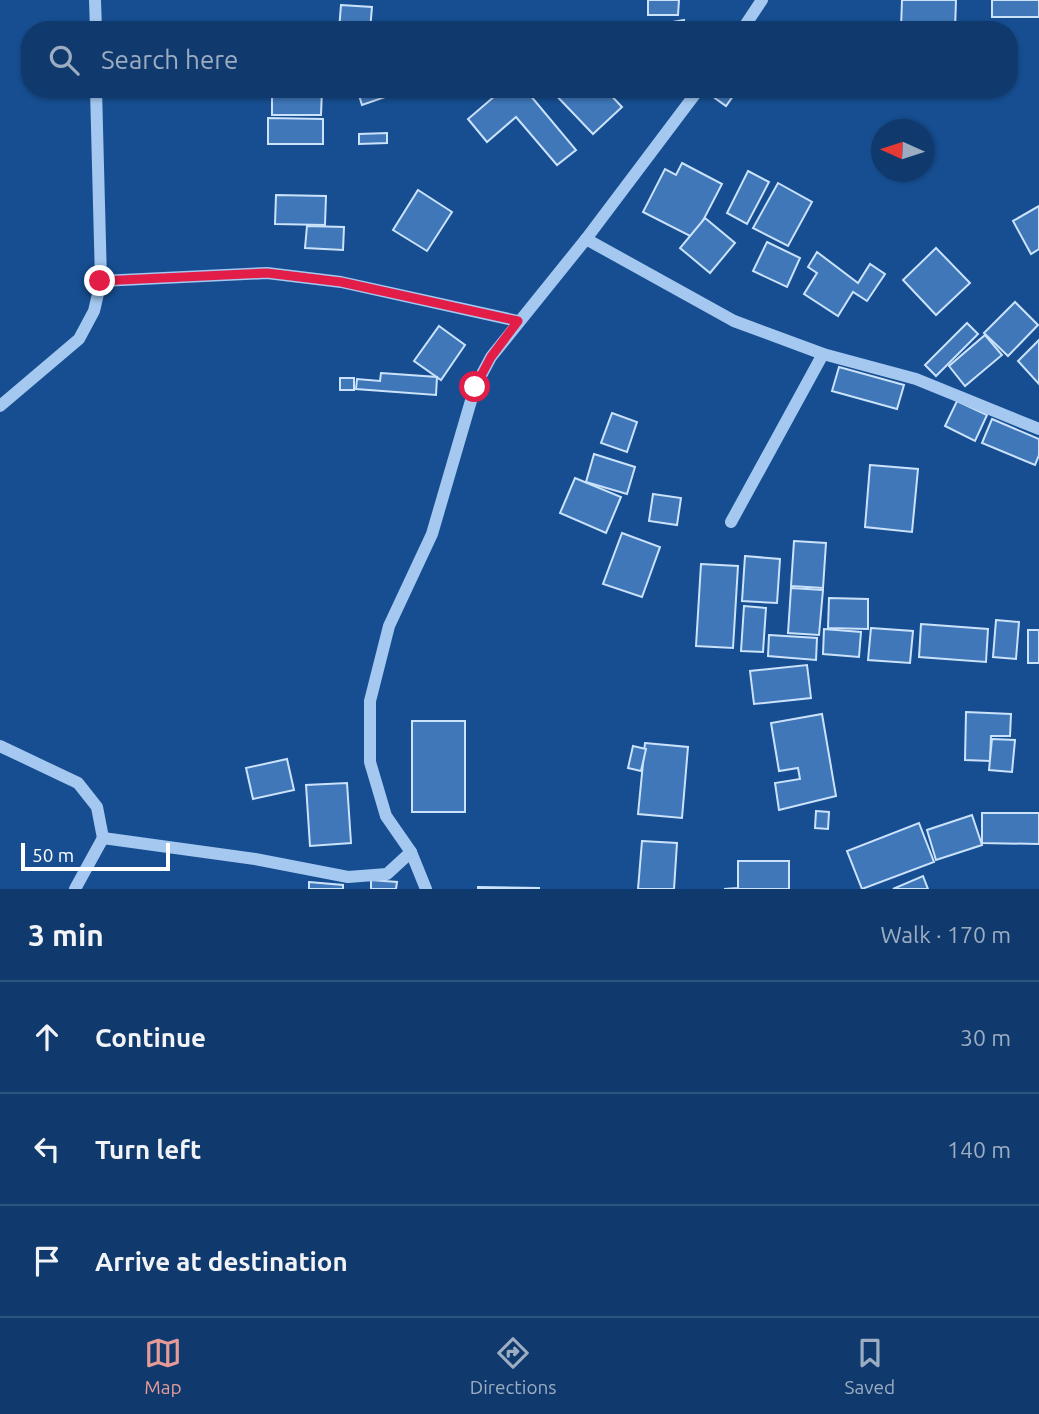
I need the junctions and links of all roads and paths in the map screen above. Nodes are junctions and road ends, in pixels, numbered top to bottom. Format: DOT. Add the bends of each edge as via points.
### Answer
graph roads {
  1 [pos="96,0"];
  2 [pos="762,0"];
  3 [pos="96,21"];
  4 [pos="747,21"];
  5 [pos="96,98"];
  6 [pos="692,98"];
  7 [pos="586,239"];
  8 [pos="100,281"];
  9 [pos="518,321"];
  10 [pos="823,354"];
  11 [pos="0,406"];
  12 [pos="1039,429"];
  13 [pos="731,523"];
  14 [pos="0,746"];
  15 [pos="103,838"];
  16 [pos="411,852"];
  17 [pos="75,889"];
  18 [pos="426,889"];
  1 -- 3 [label="street"];
  2 -- 4 [label="street"];
  5 -- 8 [label="street"];
  6 -- 7 [label="street"];
  7 -- 9 [label="street"];
  7 -- 10 [label="street" via="734,321"];
  8 -- 9 [label="street" via="267,273 341,282"];
  8 -- 11 [label="street" via="94,312 79,339"];
  9 -- 16 [label="street" via="475,387 432,534 389,626 370,701 370,762 386,817"];
  10 -- 12 [label="street" via="916,379"];
  10 -- 13 [label="street"];
  14 -- 15 [label="street" via="78,783 97,807"];
  15 -- 16 [label="street" via="348,877 387,874"];
  15 -- 17 [label="street"];
  16 -- 18 [label="street"];
}
